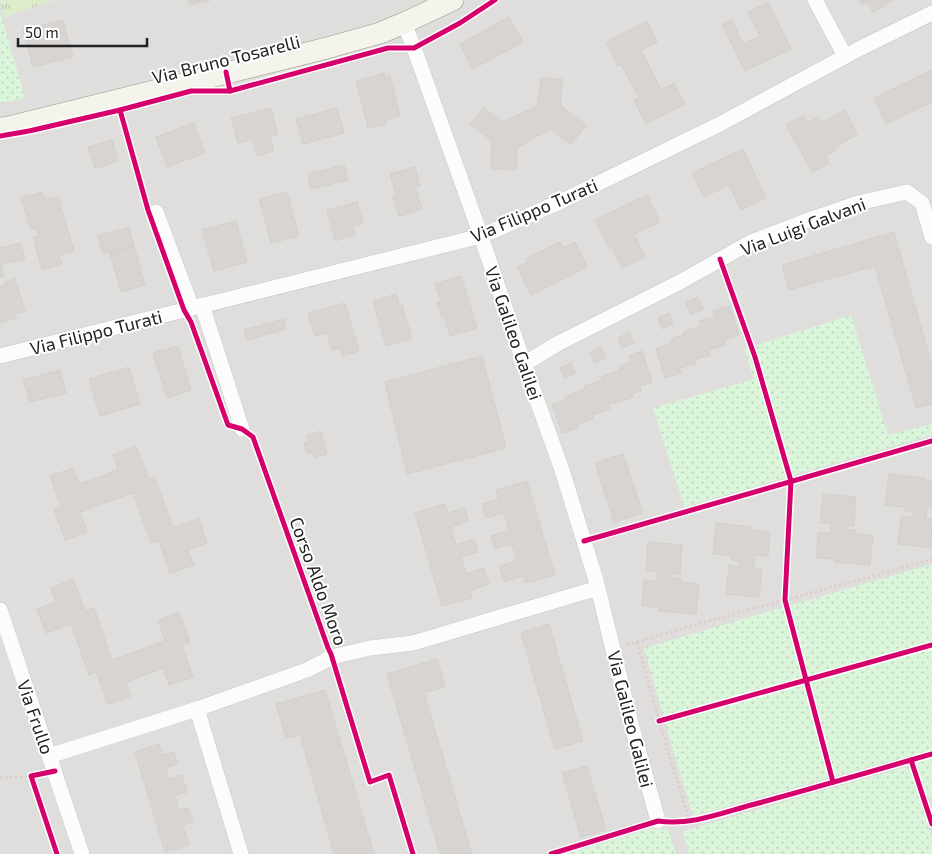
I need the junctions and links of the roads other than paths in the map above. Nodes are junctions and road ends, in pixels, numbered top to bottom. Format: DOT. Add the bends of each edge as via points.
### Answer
graph roads {
  1 [pos="453,0"];
  2 [pos="815,0"];
  3 [pos="932,13"];
  4 [pos="404,24"];
  5 [pos="844,56"];
  6 [pos="0,128"];
  7 [pos="156,212"];
  8 [pos="481,236"];
  9 [pos="932,237"];
  10 [pos="197,307"];
  11 [pos="0,356"];
  12 [pos="524,364"];
  13 [pos="242,429"];
  14 [pos="598,588"];
  15 [pos="0,610"];
  16 [pos="197,708"];
  17 [pos="49,756"];
  18 [pos="658,821"];
  19 [pos="82,854"];
  20 [pos="241,854"];
  1 -- 4 [label="street, Via Bruno Tosarelli"];
  2 -- 5 [label="street"];
  3 -- 5 [label="street, Via Filippo Turati"];
  4 -- 6 [label="street, Via Bruno Tosarelli" via="327,48"];
  4 -- 8 [label="street, Via Galileo Galilei"];
  5 -- 8 [label="street, Via Filippo Turati" via="720,124"];
  7 -- 10 [label="street"];
  8 -- 10 [label="street, Via Filippo Turati"];
  8 -- 12 [label="street, Via Galileo Galilei"];
  9 -- 12 [label="street, Via Luigi Galvani" via="922,203 907,192 858,203 751,242"];
  10 -- 11 [label="street, Via Filippo Turati"];
  10 -- 13 [label="street"];
  12 -- 14 [label="street, Via Galileo Galilei" via="562,470"];
  14 -- 16 [label="street" via="413,643 332,657 307,670"];
  14 -- 18 [label="street, Via Galileo Galilei"];
  15 -- 17 [label="street, Via Frullo"];
  16 -- 17 [label="street"];
  16 -- 20 [label="street"];
  17 -- 19 [label="street, Via Frullo"];
}
